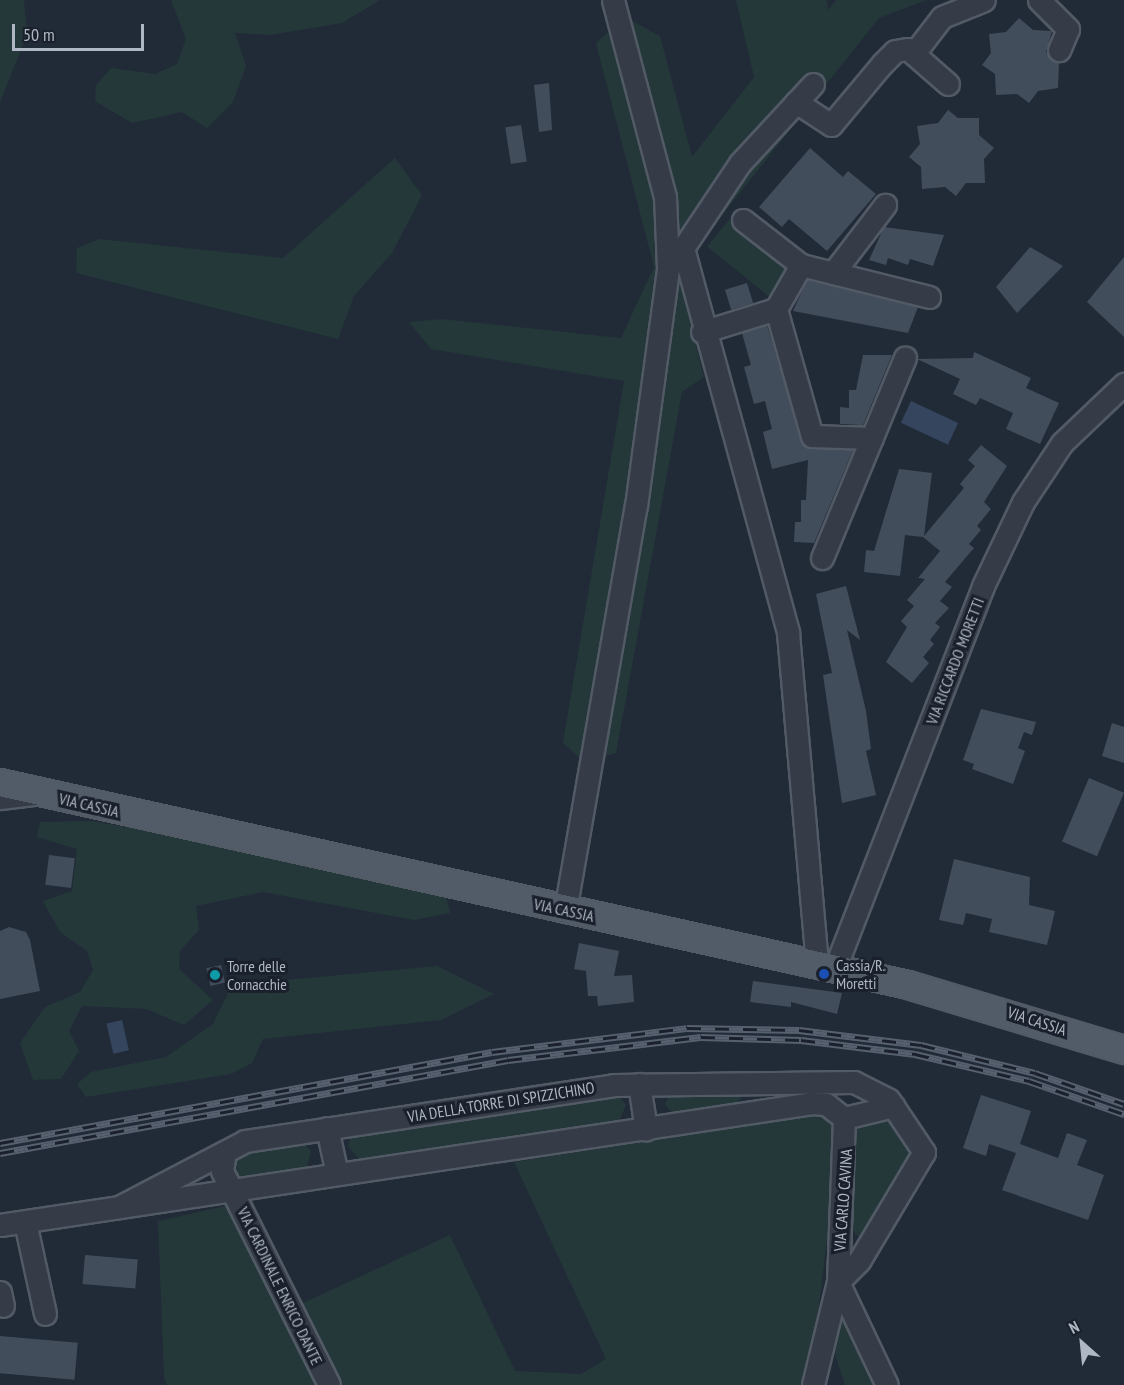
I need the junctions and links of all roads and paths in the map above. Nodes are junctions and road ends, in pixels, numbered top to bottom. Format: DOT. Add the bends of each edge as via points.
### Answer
graph roads {
  1 [pos="613,0"];
  2 [pos="984,0"];
  3 [pos="1039,0"];
  4 [pos="1059,50"];
  5 [pos="915,52"];
  6 [pos="813,84"];
  7 [pos="948,84"];
  8 [pos="796,102"];
  9 [pos="885,205"];
  10 [pos="743,220"];
  11 [pos="801,265"];
  12 [pos="833,273"];
  13 [pos="929,297"];
  14 [pos="776,309"];
  15 [pos="702,332"];
  16 [pos="905,358"];
  17 [pos="1124,384"];
  18 [pos="872,438"];
  19 [pos="822,558"];
  20 [pos="0,783"];
  21 [pos="38,793"];
  22 [pos="0,798"];
  23 [pos="565,911"];
  24 [pos="826,966"];
  25 [pos="1124,1050"];
  26 [pos="752,1081"];
  27 [pos="639,1084"];
  28 [pos="894,1106"];
  29 [pos="750,1112"];
  30 [pos="844,1118"];
  31 [pos="327,1128"];
  32 [pos="646,1129"];
  33 [pos="225,1152"];
  34 [pos="337,1174"];
  35 [pos="232,1188"];
  36 [pos="119,1207"];
  37 [pos="25,1222"];
  38 [pos="0,1225"];
  39 [pos="838,1282"];
  40 [pos="45,1314"];
  41 [pos="329,1385"];
  42 [pos="813,1385"];
  43 [pos="887,1385"];
  1 -- 23 [label="street" via="665,197 668,268 636,506"];
  2 -- 5 [label="street" via="942,17"];
  3 -- 4 [label="street" via="1068,29"];
  5 -- 7 [label="street"];
  5 -- 8 [label="street" via="896,51 831,125"];
  6 -- 8 [label="street"];
  8 -- 15 [label="street" via="740,163 683,248"];
  9 -- 12 [label="street"];
  10 -- 11 [label="street"];
  11 -- 12 [label="street"];
  11 -- 14 [label="street"];
  12 -- 13 [label="street"];
  14 -- 15 [label="street"];
  14 -- 18 [label="street" via="812,436"];
  15 -- 24 [label="street" via="788,633"];
  16 -- 18 [label="street"];
  17 -- 24 [label="street, VIA RICCARDO MORETTI" via="1062,443 1023,502 983,586"];
  18 -- 19 [label="street"];
  20 -- 21 [label="main road, VIA CASSIA"];
  21 -- 22 [label="street"];
  21 -- 23 [label="main road, VIA CASSIA"];
  23 -- 24 [label="main road, VIA CASSIA"];
  24 -- 25 [label="main road, VIA CASSIA" via="979,1002"];
  26 -- 27 [label="street, VIA DELLA TORRE DI SPIZZICHINO"];
  26 -- 28 [label="street, VIA DELLA TORRE DI SPIZZICHINO" via="854,1082 880,1092"];
  26 -- 29 [label="street"];
  27 -- 31 [label="street, VIA DELLA TORRE DI SPIZZICHINO"];
  27 -- 32 [label="street"];
  28 -- 30 [label="street"];
  28 -- 39 [label="street, VIA DELLA TORRE DI SPIZZICHINO" via="920,1143 922,1162 859,1261"];
  29 -- 30 [label="street, VIA DELLA TORRE DI SPIZZICHINO" via="826,1104"];
  29 -- 32 [label="street, VIA DELLA TORRE DI SPIZZICHINO"];
  30 -- 39 [label="street, VIA CARLO CAVINA"];
  31 -- 33 [label="street, VIA DELLA TORRE DI SPIZZICHINO" via="245,1141"];
  31 -- 34 [label="street"];
  32 -- 34 [label="street, VIA DELLA TORRE DI SPIZZICHINO"];
  33 -- 35 [label="street, VIA CARDINALE ENRICO DANTE" via="222,1171"];
  33 -- 36 [label="street, VIA DELLA TORRE DI SPIZZICHINO"];
  34 -- 35 [label="street, VIA DELLA TORRE DI SPIZZICHINO"];
  35 -- 36 [label="street, VIA DELLA TORRE DI SPIZZICHINO"];
  35 -- 41 [label="street, VIA CARDINALE ENRICO DANTE"];
  36 -- 37 [label="street, VIA DELLA TORRE DI SPIZZICHINO"];
  37 -- 38 [label="street, VIA DELLA TORRE DI SPIZZICHINO"];
  37 -- 40 [label="street"];
  39 -- 42 [label="street, VIA CARLO CAVINA"];
  39 -- 43 [label="street"];
}
